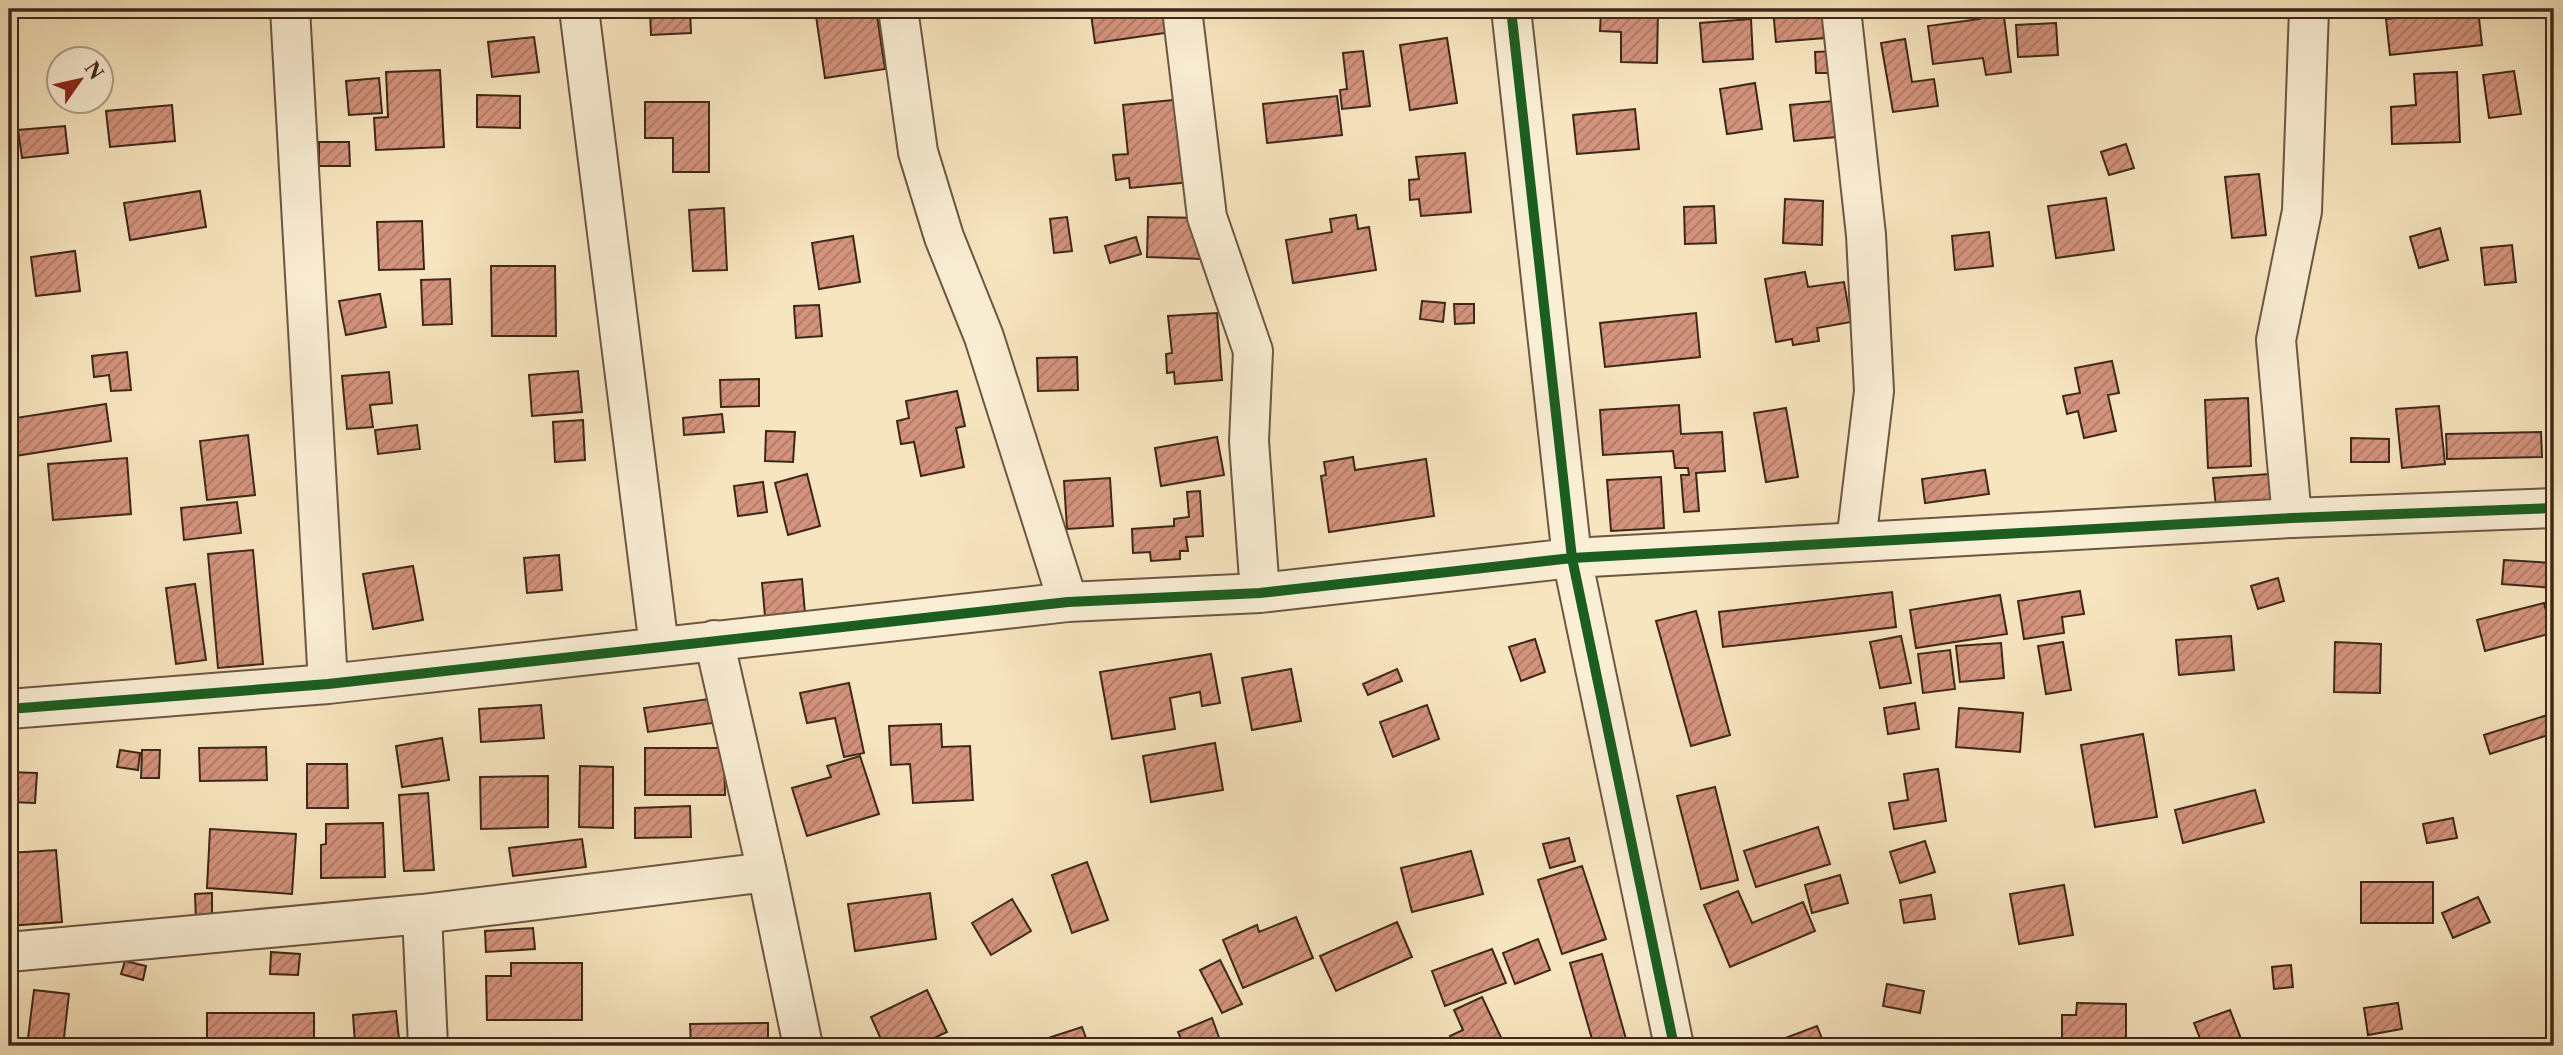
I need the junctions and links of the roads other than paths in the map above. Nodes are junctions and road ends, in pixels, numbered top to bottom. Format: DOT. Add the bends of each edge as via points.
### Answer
graph roads {
  1 [pos="290,9"];
  2 [pos="579,9"];
  3 [pos="898,9"];
  4 [pos="1182,9"];
  5 [pos="1511,9"];
  6 [pos="1841,9"];
  7 [pos="2309,9"];
  8 [pos="2554,508"];
  9 [pos="2292,518"];
  10 [pos="1856,542"];
  11 [pos="1572,558"];
  12 [pos="1260,593"];
  13 [pos="1068,602"];
  14 [pos="713,640"];
  15 [pos="659,647"];
  16 [pos="328,684"];
  17 [pos="9,709"];
  18 [pos="767,872"];
  19 [pos="422,914"];
  20 [pos="9,952"];
  21 [pos="428,1046"];
  22 [pos="803,1046"];
  23 [pos="1674,1046"];
  1 -- 16 [label="street"];
  2 -- 15 [label="street"];
  3 -- 13 [label="street" via="918,152 944,237 985,337"];
  4 -- 12 [label="street" via="1207,217 1253,351 1249,441"];
  5 -- 11 [label="street"];
  6 -- 10 [label="street" via="1866,236 1874,391"];
  7 -- 9 [label="street" via="2302,211 2276,340"];
  8 -- 9 [label="street"];
  9 -- 10 [label="street"];
  10 -- 11 [label="street"];
  11 -- 12 [label="street"];
  11 -- 23 [label="street"];
  12 -- 13 [label="street"];
  13 -- 14 [label="street"];
  14 -- 15 [label="street"];
  14 -- 18 [label="street"];
  15 -- 16 [label="street"];
  16 -- 17 [label="street"];
  18 -- 19 [label="street"];
  18 -- 22 [label="street"];
  19 -- 20 [label="street"];
  19 -- 21 [label="street"];
}
